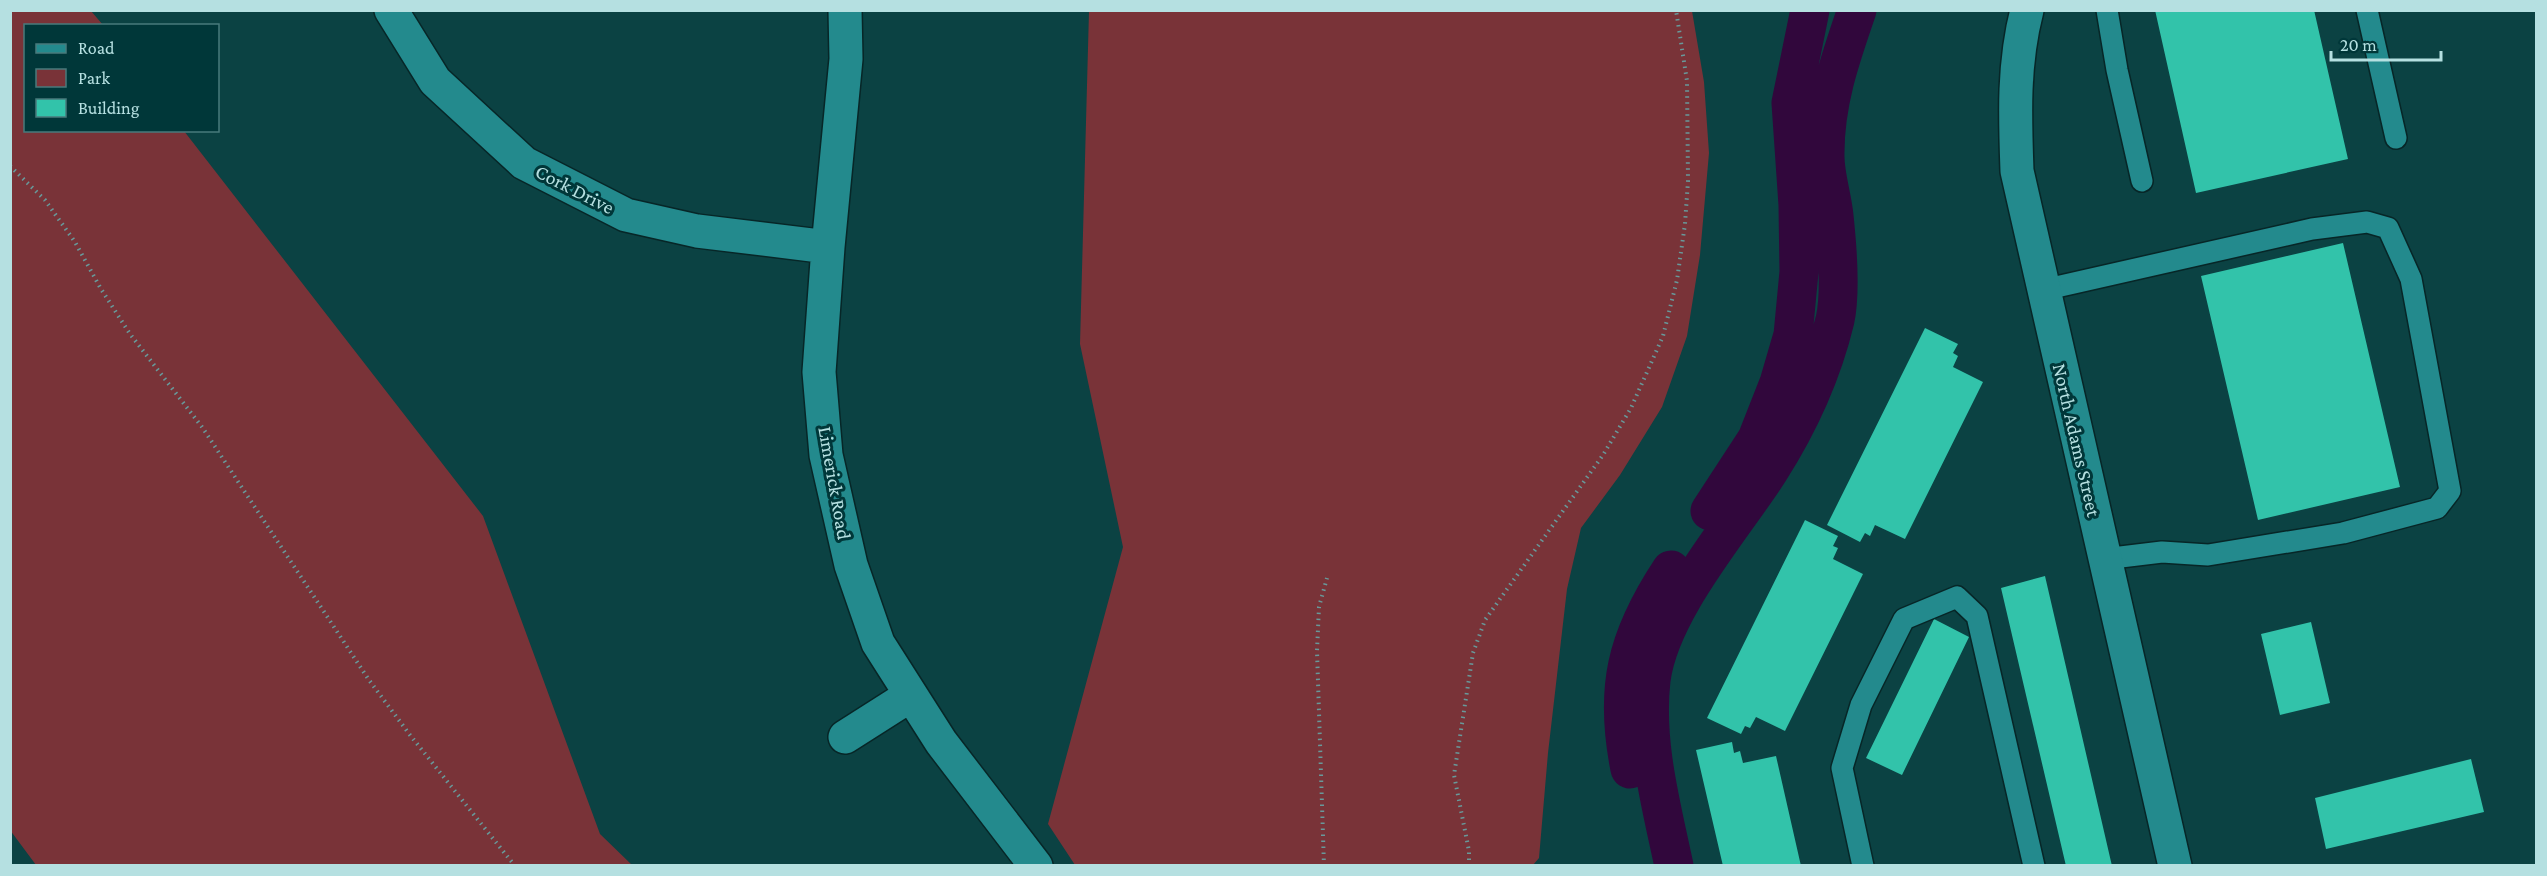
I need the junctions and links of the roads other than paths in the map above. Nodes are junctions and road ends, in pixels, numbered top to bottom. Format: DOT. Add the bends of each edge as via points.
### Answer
graph roads {
  1 [pos="391,10"];
  2 [pos="845,10"];
  3 [pos="2027,10"];
  4 [pos="2107,10"];
  5 [pos="2367,10"];
  6 [pos="2396,138"];
  7 [pos="2142,181"];
  8 [pos="828,247"];
  9 [pos="2043,290"];
  10 [pos="2104,559"];
  11 [pos="911,694"];
  12 [pos="845,737"];
  13 [pos="1036,866"];
  14 [pos="1863,866"];
  15 [pos="2034,866"];
  16 [pos="2175,866"];
  1 -- 8 [label="street, Cork Drive" via="435,81 524,163 626,215 697,231"];
  2 -- 8 [label="street, Limerick Road" via="846,59"];
  3 -- 9 [label="street, North Adams Street" via="2019,39 2014,88 2017,171"];
  4 -- 7 [label="lane"];
  5 -- 6 [label="lane"];
  8 -- 11 [label="street, Limerick Road" via="819,372 826,455 851,565 878,643"];
  9 -- 10 [label="street, North Adams Street"];
  9 -- 10 [label="lane" via="2312,229 2367,222 2388,228 2410,279 2450,492 2437,508 2343,533 2208,555 2162,552"];
  10 -- 16 [label="street, North Adams Street"];
  11 -- 12 [label="street"];
  11 -- 13 [label="street, Limerick Road" via="941,742"];
  14 -- 15 [label="lane" via="1842,768 1861,705 1904,620 1957,597 1977,616"];
}
